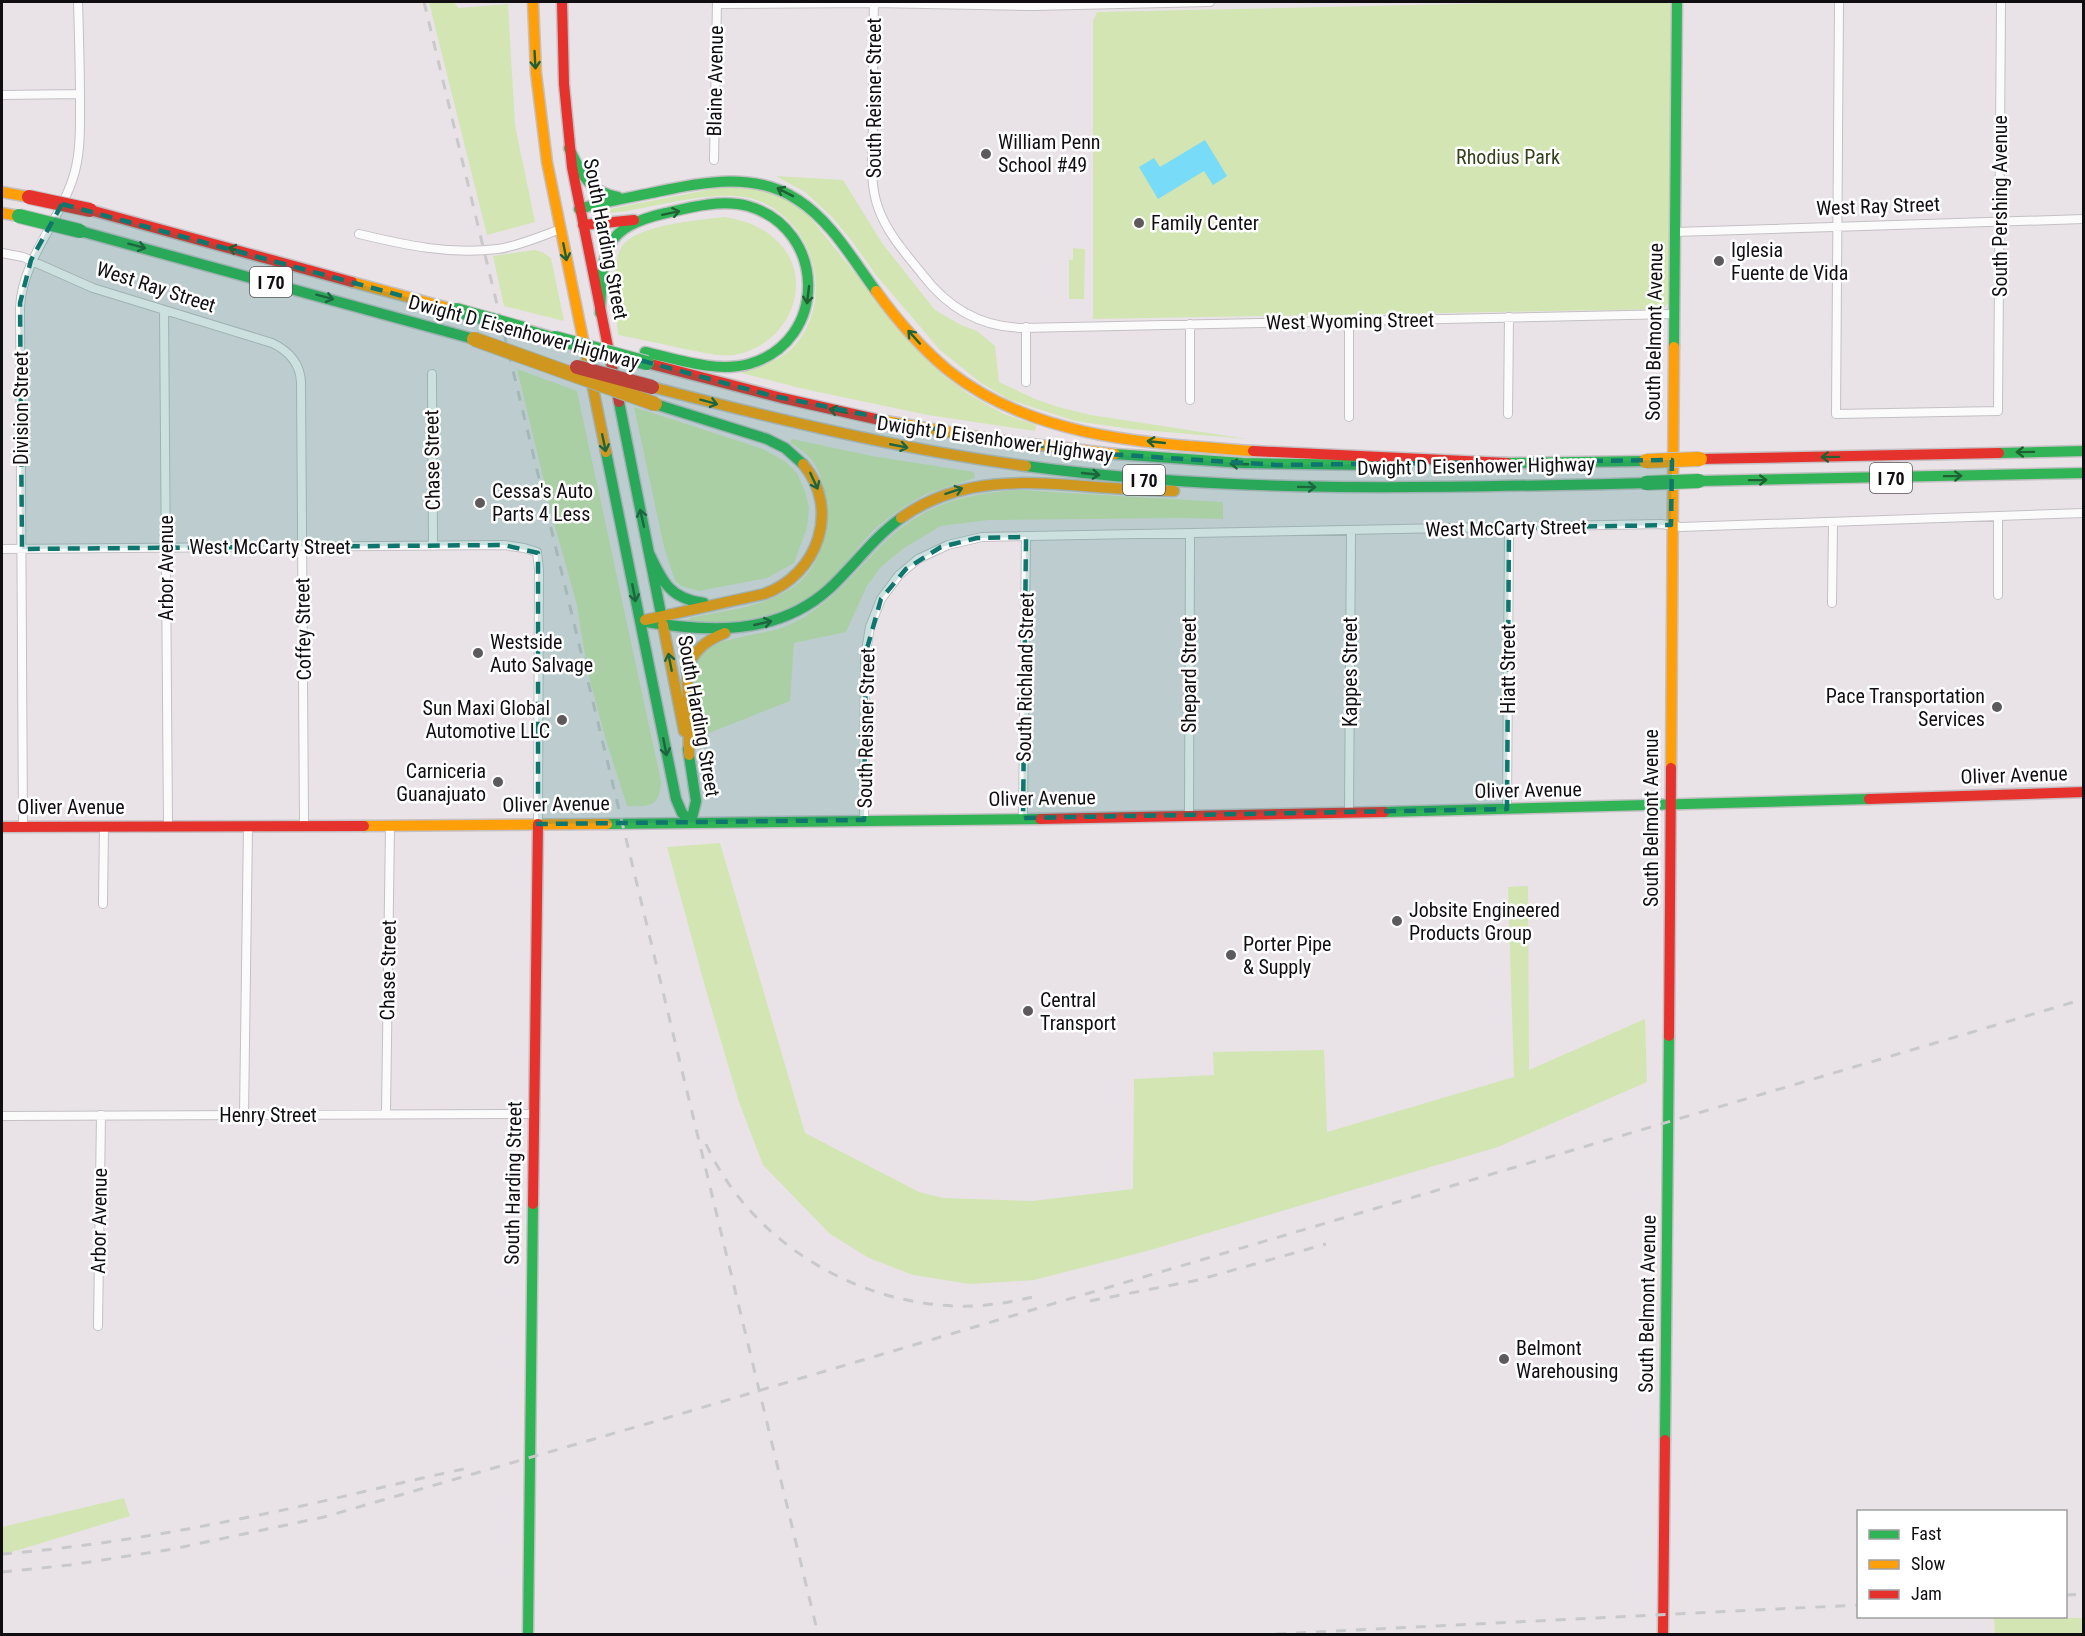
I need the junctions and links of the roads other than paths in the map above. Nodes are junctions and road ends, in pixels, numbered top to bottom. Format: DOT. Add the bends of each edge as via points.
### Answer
graph roads {
  1 [pos="78,2"];
  2 [pos="533,2"];
  3 [pos="562,2"];
  4 [pos="874,2"];
  5 [pos="1210,2"];
  6 [pos="1677,2"];
  7 [pos="1839,2"];
  8 [pos="2001,2"];
  9 [pos="717,3"];
  10 [pos="1118,3"];
  11 [pos="1032,4"];
  12 [pos="2,94"];
  13 [pos="80,94"];
  14 [pos="569,148"];
  15 [pos="714,160"];
  16 [pos="2,192"];
  17 [pos="629,198"];
  18 [pos="579,209"];
  19 [pos="2,213"];
  20 [pos="644,219"];
  21 [pos="2084,219"];
  22 [pos="2000,221"];
  23 [pos="583,225"];
  24 [pos="1837,227"];
  25 [pos="561,230"];
  26 [pos="1675,232"];
  27 [pos="359,234"];
  28 [pos="2,253"];
  29 [pos="32,260"];
  30 [pos="164,310"];
  31 [pos="600,313"];
  32 [pos="1674,314"];
  33 [pos="1509,317"];
  34 [pos="1349,321"];
  35 [pos="1190,324"];
  36 [pos="1026,327"];
  37 [pos="467,337"];
  38 [pos="646,358"];
  39 [pos="295,362"];
  40 [pos="432,374"];
  41 [pos="1026,382"];
  42 [pos="1190,400"];
  43 [pos="1508,414"];
  44 [pos="1349,417"];
  45 [pos="2084,451"];
  46 [pos="1508,463"];
  47 [pos="2084,473"];
  48 [pos="1281,487"];
  49 [pos="2084,513"];
  50 [pos="1998,516"];
  51 [pos="1833,522"];
  52 [pos="1671,525"];
  53 [pos="1509,528"];
  54 [pos="1351,531"];
  55 [pos="1190,534"];
  56 [pos="1026,537"];
  57 [pos="433,546"];
  58 [pos="302,547"];
  59 [pos="166,548"];
  60 [pos="2,549"];
  61 [pos="22,549"];
  62 [pos="537,552"];
  63 [pos="930,553"];
  64 [pos="650,555"];
  65 [pos="1998,596"];
  66 [pos="1832,603"];
  67 [pos="715,604"];
  68 [pos="640,621"];
  69 [pos="662,621"];
  70 [pos="735,629"];
  71 [pos="689,755"];
  72 [pos="2084,792"];
  73 [pos="1671,806"];
  74 [pos="1507,809"];
  75 [pos="1348,812"];
  76 [pos="1189,815"];
  77 [pos="1023,818"];
  78 [pos="864,820"];
  79 [pos="691,822"];
  80 [pos="538,824"];
  81 [pos="304,825"];
  82 [pos="2,826"];
  83 [pos="23,826"];
  84 [pos="104,826"];
  85 [pos="168,826"];
  86 [pos="248,826"];
  87 [pos="390,826"];
  88 [pos="103,903"];
  89 [pos="386,1114"];
  90 [pos="534,1114"];
  91 [pos="101,1115"];
  92 [pos="244,1115"];
  93 [pos="2,1116"];
  94 [pos="98,1326"];
  95 [pos="528,1635"];
  96 [pos="1663,1635"];
  1 -- 13 [label="street, Division Street"];
  2 -- 25 [label="main road, South Harding Street, one-way" via="538,95"];
  3 -- 14 [label="main road, South Harding Street"];
  4 -- 9 [label="street"];
  4 -- 11 [label="street"];
  4 -- 36 [label="street, South Reisner Street" via="873,178 882,219 934,290 953,306 992,324"];
  5 -- 10 [label="street"];
  6 -- 26 [label="main road, South Belmont Avenue"];
  7 -- 24 [label="street"];
  8 -- 22 [label="street, South Pershing Avenue"];
  9 -- 15 [label="street, Blaine Avenue"];
  10 -- 11 [label="street"];
  12 -- 13 [label="street"];
  13 -- 29 [label="street, Division Street" via="80,139 74,174"];
  14 -- 17 [label="main road" via="593,189 612,197"];
  14 -- 18 [label="main road, South Harding Street"];
  38 -- 16 [label="main road, Dwight D Eisenhower Highway / I 70, one-way, bridge" via="555,338 90,210"];
  17 -- 18 [label="main road"];
  46 -- 17 [label="main road, one-way" via="1269,453 1110,436 1046,422 997,401 942,365 905,327 817,215 787,193 758,182 725,180"];
  18 -- 23 [label="main road, South Harding Street"];
  18 -- 25 [label="main road"];
  19 -- 37 [label="main road, Dwight D Eisenhower Highway / I 70, one-way, bridge"];
  20 -- 23 [label="main road"];
  20 -- 31 [label="main road" via="619,231 609,244 604,257"];
  20 -- 38 [label="main road, one-way" via="721,204 758,209 777,220 795,241 806,261 810,285 805,312 796,331 779,349 754,363 721,366"];
  21 -- 22 [label="street, West Ray Street"];
  22 -- 24 [label="street, West Ray Street"];
  22 -- 24 [label="street, South Pershing Avenue" via="1998,411 1836,414"];
  23 -- 25 [label="main road"];
  23 -- 31 [label="main road, South Harding Street"];
  24 -- 26 [label="street, West Ray Street"];
  25 -- 27 [label="street" via="506,247 483,249 419,248"];
  25 -- 68 [label="main road, South Harding Street, one-way"];
  26 -- 32 [label="main road, South Belmont Avenue"];
  28 -- 29 [label="street, West Ray Street"];
  29 -- 30 [label="street, West Ray Street" via="85,285"];
  29 -- 61 [label="street, Division Street" via="20,308"];
  30 -- 39 [label="street, West Ray Street" via="272,344"];
  30 -- 59 [label="street, Arbor Avenue"];
  64 -- 31 [label="main road, South Harding Street, one-way"];
  32 -- 33 [label="street, West Wyoming Street"];
  32 -- 52 [label="main road, South Belmont Avenue"];
  33 -- 34 [label="street, West Wyoming Street"];
  33 -- 43 [label="street"];
  34 -- 35 [label="street, West Wyoming Street"];
  34 -- 44 [label="street"];
  35 -- 36 [label="street, West Wyoming Street"];
  35 -- 42 [label="street"];
  36 -- 41 [label="street"];
  37 -- 48 [label="main road, Dwight D Eisenhower Highway / I 70, one-way, bridge" via="820,430 969,459 1126,478"];
  37 -- 67 [label="main road, one-way, bridge" via="655,404 764,437 802,461 818,490 822,512 813,552 797,575 780,588"];
  46 -- 38 [label="main road, Dwight D Eisenhower Highway / I 70, one-way" via="1277,465 1076,451 862,417 769,395"];
  39 -- 58 [label="street, Coffey Street" via="300,375"];
  40 -- 57 [label="street, Chase Street"];
  45 -- 46 [label="main road, Dwight D Eisenhower Highway / I 70, one-way, bridge"];
  48 -- 47 [label="main road, Dwight D Eisenhower Highway / I 70, one-way, bridge"];
  70 -- 48 [label="main road, one-way" via="771,621 807,605 829,589 896,521 932,500 968,487 1023,481 1183,491"];
  49 -- 50 [label="street, West McCarty Street"];
  50 -- 51 [label="street, West McCarty Street"];
  50 -- 65 [label="street"];
  51 -- 52 [label="street, West McCarty Street"];
  51 -- 66 [label="street"];
  52 -- 53 [label="street, West McCarty Street"];
  52 -- 73 [label="main road, South Belmont Avenue"];
  53 -- 54 [label="street, West McCarty Street"];
  53 -- 74 [label="street, Hiatt Street"];
  54 -- 55 [label="street, West McCarty Street"];
  54 -- 75 [label="street, Kappes Street"];
  55 -- 56 [label="street, West McCarty Street"];
  55 -- 76 [label="street, Shepard Street"];
  56 -- 63 [label="street, West McCarty Street" via="977,538"];
  56 -- 77 [label="street, South Richland Street"];
  57 -- 58 [label="street, West McCarty Street"];
  57 -- 62 [label="street, West McCarty Street" via="504,545"];
  58 -- 59 [label="street, West McCarty Street"];
  58 -- 81 [label="street, Coffey Street"];
  59 -- 61 [label="street, West McCarty Street"];
  59 -- 85 [label="street, Arbor Avenue"];
  60 -- 61 [label="street, West McCarty Street"];
  61 -- 83 [label="street, Division Street"];
  62 -- 80 [label="street, South Harding Street"];
  63 -- 78 [label="street, South Reisner Street" via="893,582 870,627 865,657"];
  64 -- 67 [label="main road" via="663,582 675,595 693,603"];
  64 -- 69 [label="main road, South Harding Street"];
  67 -- 69 [label="main road"];
  68 -- 69 [label="main road"];
  68 -- 79 [label="main road, South Harding Street, one-way" via="676,799 681,813"];
  69 -- 70 [label="main road" via="705,630"];
  71 -- 69 [label="main road, South Harding Street, one-way"];
  70 -- 71 [label="main road" via="701,645 690,660 686,675"];
  71 -- 79 [label="main road, South Harding Street" via="696,801"];
  72 -- 73 [label="main road, Oliver Avenue"];
  73 -- 74 [label="main road, Oliver Avenue"];
  73 -- 96 [label="main road, South Belmont Avenue"];
  74 -- 75 [label="main road, Oliver Avenue"];
  75 -- 76 [label="main road, Oliver Avenue"];
  76 -- 77 [label="main road, Oliver Avenue"];
  77 -- 78 [label="main road, Oliver Avenue"];
  78 -- 79 [label="main road, Oliver Avenue"];
  79 -- 80 [label="main road, Oliver Avenue"];
  80 -- 87 [label="main road, Oliver Avenue"];
  80 -- 90 [label="main road, South Harding Street"];
  81 -- 86 [label="main road, Oliver Avenue"];
  81 -- 87 [label="main road, Oliver Avenue"];
  82 -- 83 [label="main road, Oliver Avenue"];
  83 -- 84 [label="main road, Oliver Avenue"];
  84 -- 85 [label="main road, Oliver Avenue"];
  84 -- 88 [label="street"];
  85 -- 86 [label="main road, Oliver Avenue"];
  86 -- 92 [label="street"];
  87 -- 89 [label="street, Chase Street"];
  89 -- 90 [label="street, Henry Street"];
  89 -- 92 [label="street, Henry Street"];
  90 -- 95 [label="main road, South Harding Street"];
  91 -- 92 [label="street, Henry Street"];
  91 -- 93 [label="street, Henry Street"];
  91 -- 94 [label="street, Arbor Avenue"];
}
